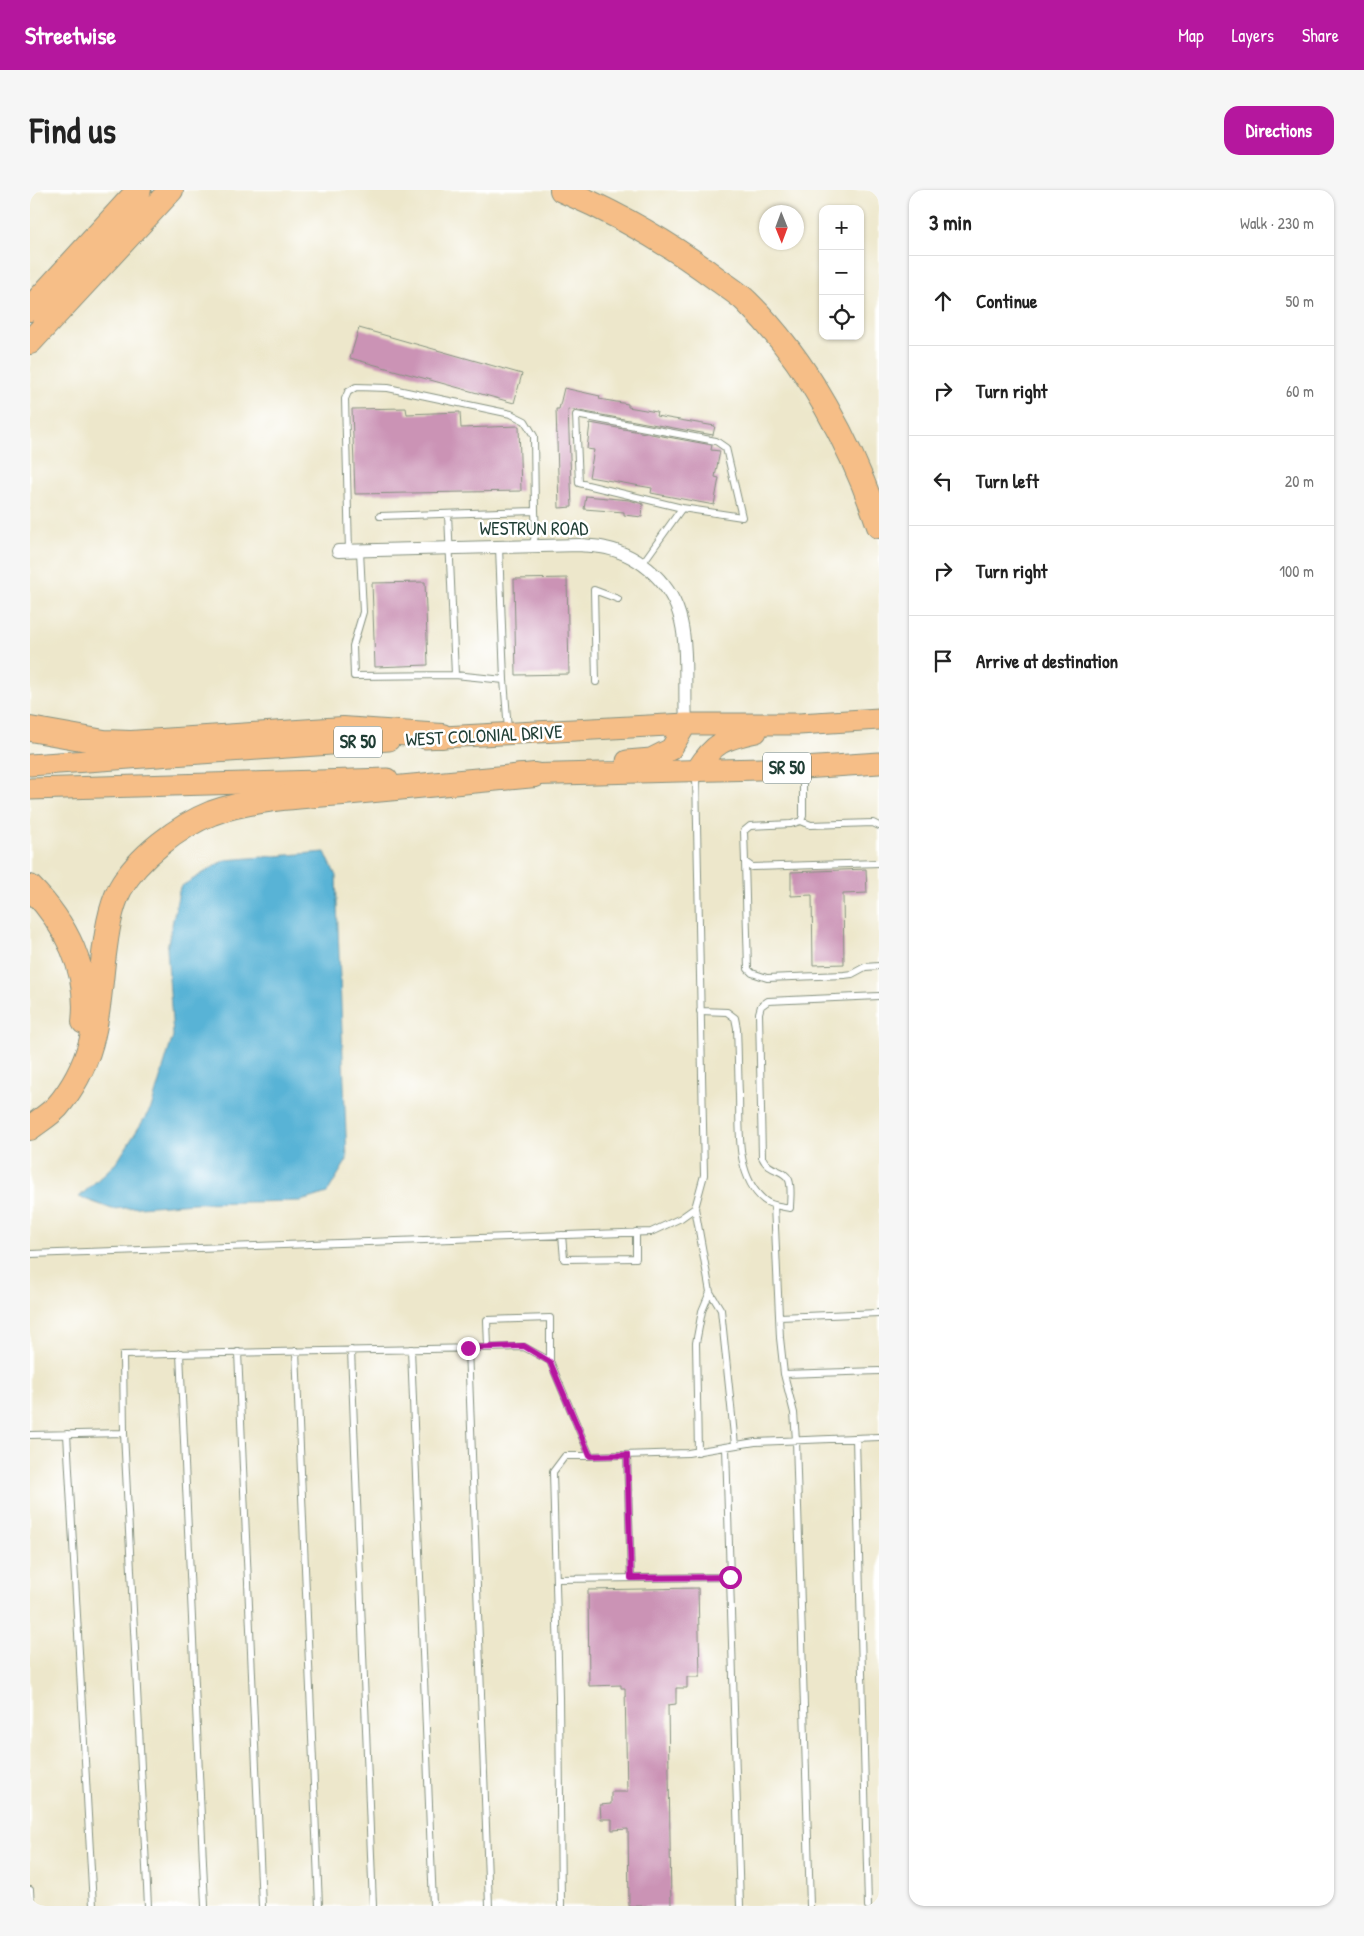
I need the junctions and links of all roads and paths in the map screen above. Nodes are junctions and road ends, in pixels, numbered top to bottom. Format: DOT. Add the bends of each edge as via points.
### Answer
graph roads {
  1 [pos="139,190"];
  2 [pos="171,190"];
  3 [pos="562,190"];
  4 [pos="30,309"];
  5 [pos="30,342"];
  6 [pos="682,508"];
  7 [pos="535,511"];
  8 [pos="448,514"];
  9 [pos="380,516"];
  10 [pos="879,526"];
  11 [pos="532,546"];
  12 [pos="500,547"];
  13 [pos="449,548"];
  14 [pos="349,551"];
  15 [pos="642,564"];
  16 [pos="618,599"];
  17 [pos="455,675"];
  18 [pos="504,680"];
  19 [pos="596,682"];
  20 [pos="879,719"];
  21 [pos="686,724"];
  22 [pos="799,724"];
  23 [pos="30,729"];
  24 [pos="509,733"];
  25 [pos="442,736"];
  26 [pos="30,764"];
  27 [pos="879,764"];
  28 [pos="803,768"];
  29 [pos="696,771"];
  30 [pos="535,775"];
  31 [pos="30,789"];
  32 [pos="801,821"];
  33 [pos="879,826"];
  34 [pos="746,862"];
  35 [pos="879,863"];
  36 [pos="30,886"];
  37 [pos="879,966"];
  38 [pos="879,996"];
  39 [pos="700,1011"];
  40 [pos="30,1114"];
  41 [pos="30,1128"];
  42 [pos="774,1205"];
  43 [pos="695,1208"];
  44 [pos="636,1232"];
  45 [pos="562,1235"];
  46 [pos="30,1254"];
  47 [pos="710,1292"];
  48 [pos="879,1313"];
  49 [pos="779,1316"];
  50 [pos="488,1347"];
  51 [pos="468,1348"];
  52 [pos="411,1349"];
  53 [pos="351,1350"];
  54 [pos="296,1351"];
  55 [pos="238,1352"];
  56 [pos="180,1353"];
  57 [pos="550,1362"];
  58 [pos="879,1371"];
  59 [pos="784,1374"];
  60 [pos="124,1433"];
  61 [pos="67,1434"];
  62 [pos="30,1435"];
  63 [pos="879,1437"];
  64 [pos="856,1438"];
  65 [pos="796,1440"];
  66 [pos="735,1445"];
  67 [pos="726,1447"];
  68 [pos="698,1452"];
  69 [pos="627,1455"];
  70 [pos="590,1456"];
  71 [pos="730,1577"];
  72 [pos="631,1578"];
  73 [pos="556,1579"];
  74 [pos="30,1890"];
  75 [pos="31,1906"];
  76 [pos="93,1906"];
  77 [pos="148,1906"];
  78 [pos="205,1906"];
  79 [pos="262,1906"];
  80 [pos="318,1906"];
  81 [pos="373,1906"];
  82 [pos="433,1906"];
  83 [pos="490,1906"];
  84 [pos="561,1906"];
  85 [pos="740,1906"];
  86 [pos="810,1906"];
  87 [pos="868,1906"];
  1 -- 4 [label="highway"];
  2 -- 5 [label="highway"];
  3 -- 10 [label="highway" via="604,208 682,252 746,301 793,356 830,413 868,494"];
  6 -- 6 [label="lane" via="742,517 726,448 716,441 576,415 579,483"];
  6 -- 15 [label="lane"];
  7 -- 8 [label="lane"];
  7 -- 11 [label="lane" via="536,533"];
  7 -- 14 [label="lane" via="534,436 525,421 511,414 388,388 356,387 348,392 346,400"];
  8 -- 9 [label="lane"];
  8 -- 13 [label="lane"];
  11 -- 12 [label="street, WESTRUN ROAD"];
  11 -- 15 [label="street, WESTRUN ROAD" via="606,548"];
  12 -- 13 [label="street, WESTRUN ROAD"];
  12 -- 18 [label="lane"];
  13 -- 14 [label="street, WESTRUN ROAD"];
  13 -- 17 [label="lane"];
  14 -- 17 [label="lane" via="364,612 353,646 354,676"];
  15 -- 21 [label="street, WESTRUN ROAD" via="654,572 673,599 681,621"];
  16 -- 19 [label="lane" via="594,590"];
  17 -- 18 [label="lane"];
  18 -- 24 [label="lane"];
  20 -- 22 [label="highway, WEST COLONIAL DRIVE / SR 50"];
  21 -- 22 [label="highway, WEST COLONIAL DRIVE / SR 50"];
  21 -- 24 [label="highway, WEST COLONIAL DRIVE / SR 50"];
  21 -- 30 [label="highway" via="671,749 651,759 570,767"];
  22 -- 29 [label="highway" via="730,738 712,750"];
  23 -- 25 [label="highway" via="104,742 131,743 343,729"];
  24 -- 25 [label="highway, WEST COLONIAL DRIVE / SR 50"];
  25 -- 26 [label="highway, WEST COLONIAL DRIVE / SR 50"];
  27 -- 28 [label="highway, WEST COLONIAL DRIVE / SR 50"];
  28 -- 29 [label="highway, WEST COLONIAL DRIVE / SR 50"];
  28 -- 32 [label="lane"];
  29 -- 30 [label="highway, WEST COLONIAL DRIVE / SR 50"];
  29 -- 39 [label="lane"];
  30 -- 31 [label="highway, WEST COLONIAL DRIVE / SR 50"];
  30 -- 41 [label="highway" via="295,797 243,805 193,821 154,850 133,870 120,890 110,919 94,1034 87,1058 56,1108"];
  32 -- 33 [label="lane" via="811,825 873,823"];
  32 -- 34 [label="lane" via="750,826 744,832"];
  34 -- 35 [label="lane" via="752,867"];
  34 -- 37 [label="lane" via="748,969 752,973 767,978 844,975 865,967"];
  36 -- 40 [label="highway" via="64,929 82,976 85,1012 82,1034 67,1073"];
  38 -- 42 [label="lane" via="768,1002 761,1006 762,1157 768,1167 788,1177 790,1184 790,1208"];
  39 -- 42 [label="lane" via="727,1012 737,1023 742,1156 752,1184 765,1201"];
  39 -- 43 [label="lane" via="704,1175"];
  42 -- 49 [label="lane"];
  43 -- 44 [label="lane" via="651,1232"];
  43 -- 47 [label="lane"];
  44 -- 45 [label="lane"];
  44 -- 45 [label="lane" via="636,1258 564,1260"];
  45 -- 46 [label="lane"];
  47 -- 66 [label="lane" via="721,1310"];
  47 -- 68 [label="lane" via="702,1311 696,1343"];
  48 -- 49 [label="lane"];
  49 -- 59 [label="lane"];
  50 -- 51 [label="lane"];
  50 -- 57 [label="lane" via="524,1346"];
  50 -- 57 [label="lane" via="487,1320 550,1318"];
  51 -- 52 [label="lane"];
  51 -- 83 [label="lane"];
  52 -- 53 [label="lane"];
  52 -- 82 [label="lane"];
  53 -- 54 [label="lane"];
  53 -- 81 [label="lane"];
  54 -- 55 [label="lane"];
  54 -- 80 [label="lane"];
  55 -- 56 [label="lane"];
  55 -- 79 [label="lane"];
  56 -- 60 [label="lane" via="123,1355"];
  56 -- 78 [label="lane"];
  57 -- 70 [label="lane"];
  58 -- 59 [label="lane"];
  59 -- 65 [label="lane" via="794,1413"];
  60 -- 61 [label="lane"];
  60 -- 77 [label="lane"];
  61 -- 62 [label="lane"];
  61 -- 76 [label="lane"];
  63 -- 64 [label="lane"];
  64 -- 65 [label="lane"];
  64 -- 87 [label="lane"];
  65 -- 66 [label="lane"];
  65 -- 86 [label="lane"];
  66 -- 67 [label="lane"];
  67 -- 68 [label="lane"];
  67 -- 71 [label="lane"];
  68 -- 69 [label="lane"];
  69 -- 70 [label="lane"];
  69 -- 72 [label="lane"];
  70 -- 73 [label="lane" via="565,1456 553,1472"];
  71 -- 72 [label="lane"];
  71 -- 85 [label="lane"];
  72 -- 73 [label="lane"];
  73 -- 84 [label="lane"];
  74 -- 75 [label="lane"];
}
